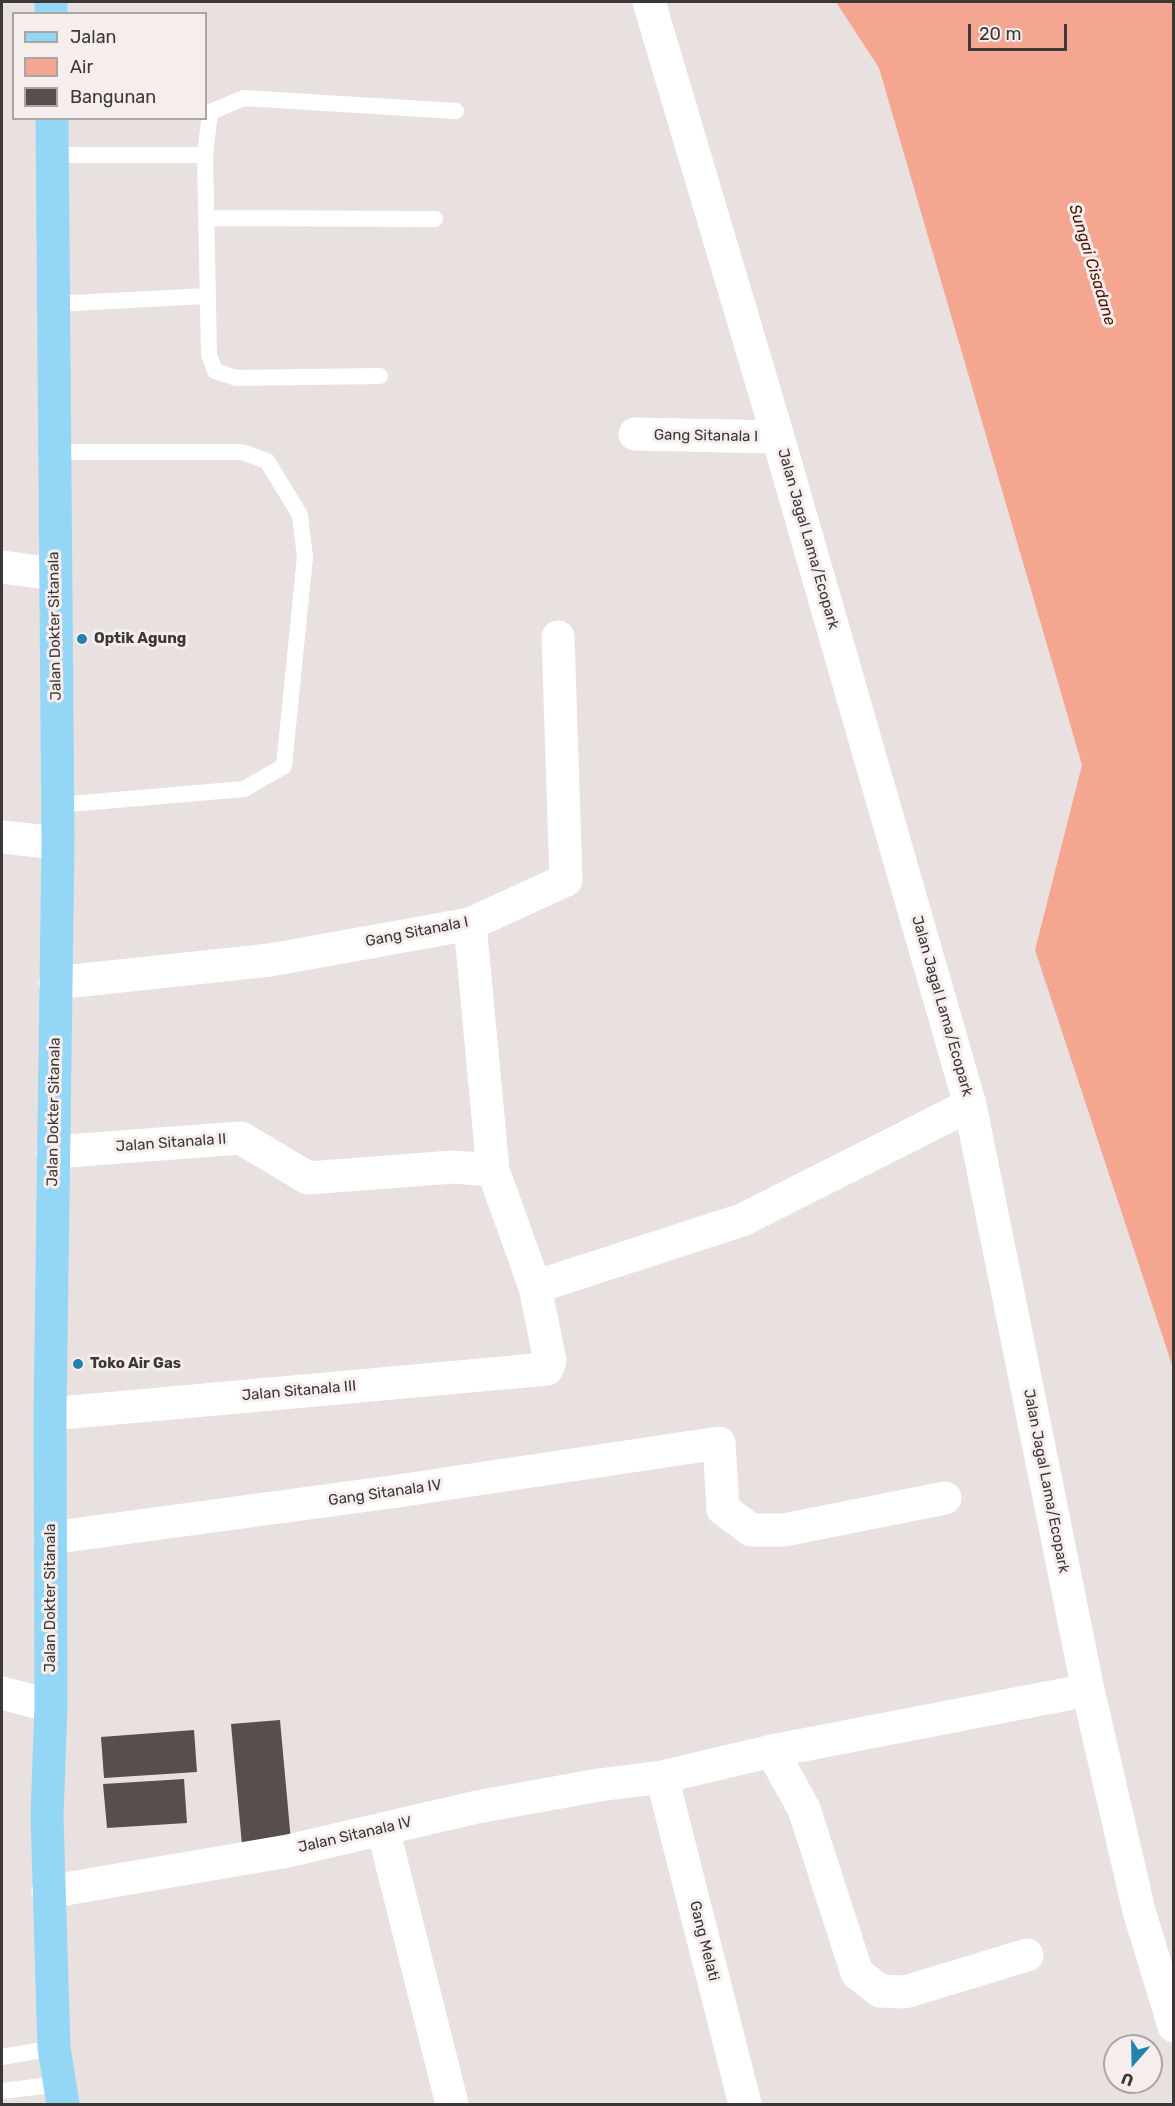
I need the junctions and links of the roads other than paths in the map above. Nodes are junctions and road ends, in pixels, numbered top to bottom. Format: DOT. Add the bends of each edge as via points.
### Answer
graph roads {
  1 [pos="649,2"];
  2 [pos="456,111"];
  3 [pos="52,120"];
  4 [pos="52,155"];
  5 [pos="205,155"];
  6 [pos="206,218"];
  7 [pos="435,219"];
  8 [pos="207,296"];
  9 [pos="53,304"];
  10 [pos="380,376"];
  11 [pos="635,434"];
  12 [pos="778,437"];
  13 [pos="55,452"];
  14 [pos="2,567"];
  15 [pos="54,574"];
  16 [pos="558,637"];
  17 [pos="58,805"];
  18 [pos="2,837"];
  19 [pos="58,843"];
  20 [pos="470,924"];
  21 [pos="55,983"];
  22 [pos="970,1105"];
  23 [pos="53,1152"];
  24 [pos="493,1170"];
  25 [pos="536,1287"];
  26 [pos="50,1414"];
  27 [pos="945,1498"];
  28 [pos="50,1538"];
  29 [pos="1088,1690"];
  30 [pos="4,1693"];
  31 [pos="51,1706"];
  32 [pos="772,1750"];
  33 [pos="662,1777"];
  34 [pos="383,1829"];
  35 [pos="48,1892"];
  36 [pos="1027,1955"];
  37 [pos="1173,2026"];
  38 [pos="54,2048"];
  39 [pos="2,2056"];
  40 [pos="2,2091"];
  41 [pos="61,2094"];
  42 [pos="452,2104"];
  43 [pos="745,2104"];
  1 -- 12 [label="street, Jalan Jagal Lama/Ecopark"];
  2 -- 5 [label="lane" via="244,98 210,112"];
  3 -- 4 [label="main road, Jalan Dokter Sitanala"];
  4 -- 5 [label="lane"];
  4 -- 9 [label="main road, Jalan Dokter Sitanala"];
  5 -- 6 [label="lane"];
  6 -- 7 [label="lane"];
  6 -- 8 [label="lane"];
  8 -- 9 [label="lane"];
  8 -- 10 [label="lane" via="209,355 215,371 236,378"];
  9 -- 13 [label="main road, Jalan Dokter Sitanala"];
  11 -- 12 [label="street, Gang Sitanala I"];
  12 -- 22 [label="street, Jalan Jagal Lama/Ecopark"];
  13 -- 15 [label="main road, Jalan Dokter Sitanala"];
  13 -- 17 [label="lane" via="242,452 267,461 300,515 305,557 284,766 244,789"];
  14 -- 15 [label="street"];
  15 -- 17 [label="main road, Jalan Dokter Sitanala"];
  16 -- 20 [label="street, Gang Sitanala I" via="566,880"];
  17 -- 19 [label="main road, Jalan Dokter Sitanala"];
  18 -- 19 [label="street"];
  19 -- 21 [label="main road, Jalan Dokter Sitanala"];
  20 -- 21 [label="street, Gang Sitanala I" via="270,960"];
  20 -- 24 [label="street"];
  21 -- 23 [label="main road, Jalan Dokter Sitanala"];
  22 -- 25 [label="street" via="742,1220"];
  22 -- 29 [label="street, Jalan Jagal Lama/Ecopark"];
  23 -- 24 [label="street, Jalan Sitanala II" via="241,1138 308,1178 453,1167"];
  23 -- 26 [label="main road, Jalan Dokter Sitanala"];
  24 -- 25 [label="street"];
  25 -- 26 [label="street, Jalan Sitanala III" via="550,1361 547,1369"];
  26 -- 28 [label="main road, Jalan Dokter Sitanala"];
  27 -- 28 [label="street, Gang Sitanala IV" via="784,1530 751,1530 723,1509 719,1443"];
  28 -- 31 [label="main road, Jalan Dokter Sitanala"];
  29 -- 32 [label="street, Jalan Sitanala IV"];
  29 -- 37 [label="street, Jalan Jagal Lama/Ecopark" via="1139,1911"];
  30 -- 31 [label="street"];
  31 -- 35 [label="main road, Jalan Dokter Sitanala" via="46,1816"];
  32 -- 33 [label="street, Jalan Sitanala IV"];
  32 -- 36 [label="street" via="804,1809 857,1973 880,1991 905,1992"];
  33 -- 34 [label="street, Jalan Sitanala IV" via="528,1797"];
  33 -- 43 [label="street, Gang Melati"];
  34 -- 35 [label="street, Jalan Sitanala IV" via="288,1851"];
  34 -- 42 [label="street"];
  35 -- 38 [label="main road, Jalan Dokter Sitanala"];
  38 -- 39 [label="lane"];
  38 -- 41 [label="main road, Jalan Dokter Sitanala"];
  40 -- 41 [label="lane"];
}
